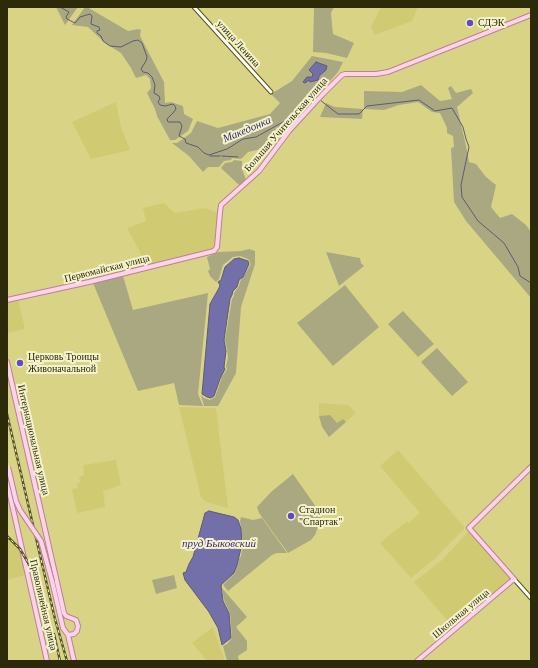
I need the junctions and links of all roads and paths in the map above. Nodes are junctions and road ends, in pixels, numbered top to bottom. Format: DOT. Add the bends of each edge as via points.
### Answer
graph roads {
  1 [pos="194,7"];
  2 [pos="531,16"];
  3 [pos="271,92"];
  4 [pos="210,252"];
  5 [pos="7,300"];
  6 [pos="7,362"];
  7 [pos="7,466"];
  8 [pos="531,467"];
  9 [pos="7,482"];
  10 [pos="514,579"];
  11 [pos="531,598"];
  12 [pos="68,635"];
  13 [pos="47,661"];
  14 [pos="74,661"];
  15 [pos="417,661"];
  1 -- 3 [label="street, улица Ленина"];
  2 -- 4 [label="main road, Большая Учительская улица" via="388,72 345,74 339,77 289,131 259,171 221,205 217,247"];
  4 -- 5 [label="main road, Первомайская улица"];
  6 -- 12 [label="main road, Интернациональная улица" via="64,613 76,620 78,626 74,634"];
  7 -- 12 [label="main road, bridge" via="20,510 41,541 63,628"];
  8 -- 10 [label="main road" via="469,528"];
  9 -- 13 [label="main road, Праволинейная улица"];
  10 -- 11 [label="street"];
  10 -- 15 [label="main road, Школьная улица"];
  12 -- 14 [label="main road"];
}
